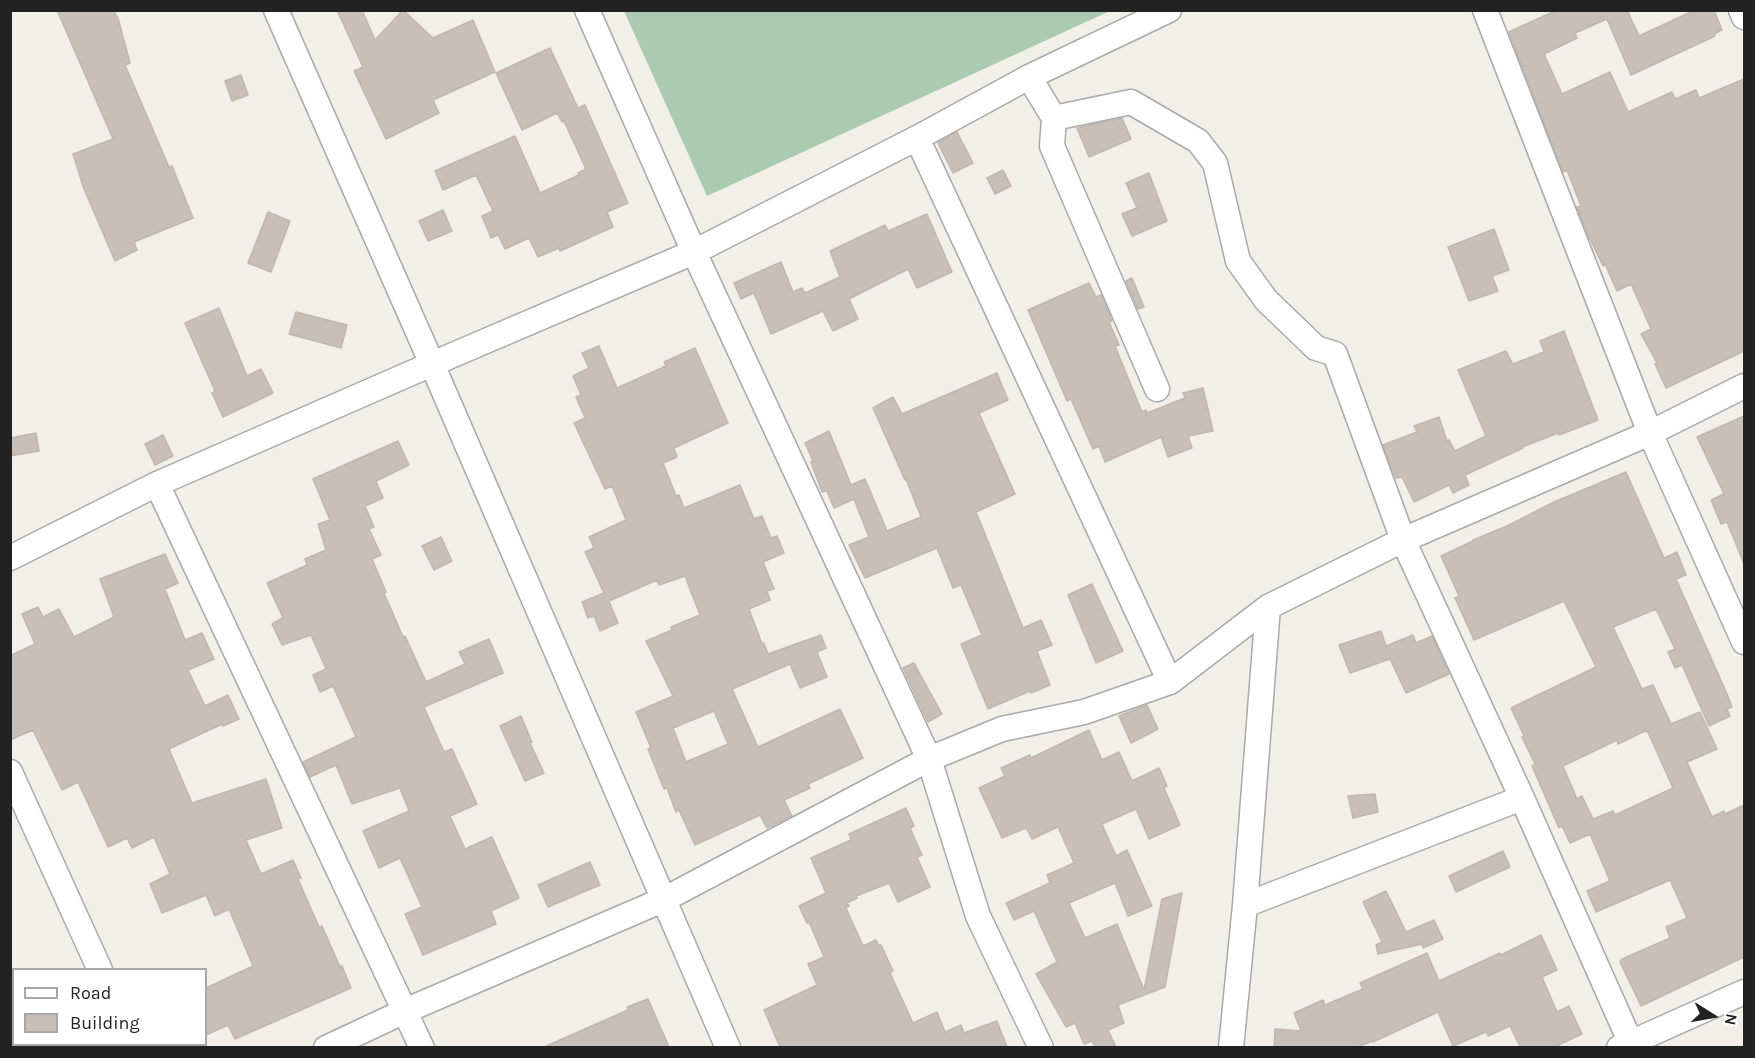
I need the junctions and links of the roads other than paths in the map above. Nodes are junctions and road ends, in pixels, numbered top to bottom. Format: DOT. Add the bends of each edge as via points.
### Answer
graph roads {
  1 [pos="276,10"];
  2 [pos="587,10"];
  3 [pos="1169,10"];
  4 [pos="1485,10"];
  5 [pos="1742,10"];
  6 [pos="1744,17"];
  7 [pos="1029,77"];
  8 [pos="1054,118"];
  9 [pos="917,138"];
  10 [pos="694,252"];
  11 [pos="432,364"];
  12 [pos="1744,386"];
  13 [pos="1157,389"];
  14 [pos="1650,433"];
  15 [pos="157,484"];
  16 [pos="1403,540"];
  17 [pos="10,558"];
  18 [pos="1268,607"];
  19 [pos="1744,642"];
  20 [pos="1170,682"];
  21 [pos="929,759"];
  22 [pos="10,772"];
  23 [pos="1522,798"];
  24 [pos="665,899"];
  25 [pos="1245,905"];
  26 [pos="100,968"];
  27 [pos="1744,992"];
  28 [pos="405,1011"];
  29 [pos="1628,1046"];
  30 [pos="326,1047"];
  31 [pos="422,1047"];
  32 [pos="728,1047"];
  33 [pos="1041,1047"];
  34 [pos="1231,1047"];
  1 -- 11 [label="street"];
  2 -- 10 [label="street"];
  3 -- 7 [label="street"];
  4 -- 14 [label="street"];
  5 -- 6 [label="street"];
  7 -- 8 [label="street"];
  7 -- 9 [label="street"];
  8 -- 13 [label="street" via="1052,146"];
  8 -- 16 [label="street" via="1131,102 1198,141 1210,155 1238,261 1266,300 1316,348 1335,354"];
  9 -- 10 [label="street"];
  9 -- 20 [label="street"];
  10 -- 11 [label="street"];
  10 -- 21 [label="street"];
  11 -- 15 [label="street"];
  11 -- 24 [label="street"];
  12 -- 14 [label="street"];
  14 -- 16 [label="street"];
  14 -- 19 [label="street"];
  15 -- 17 [label="street"];
  15 -- 28 [label="street"];
  16 -- 18 [label="street"];
  16 -- 23 [label="street"];
  18 -- 20 [label="street"];
  18 -- 25 [label="street"];
  20 -- 21 [label="street" via="1084,712 1002,729"];
  21 -- 24 [label="street"];
  21 -- 33 [label="street" via="978,916"];
  22 -- 26 [label="street"];
  23 -- 25 [label="street"];
  23 -- 29 [label="street"];
  24 -- 28 [label="street"];
  24 -- 32 [label="street"];
  25 -- 34 [label="street"];
  27 -- 29 [label="street"];
  28 -- 30 [label="street"];
  28 -- 31 [label="street"];
}
